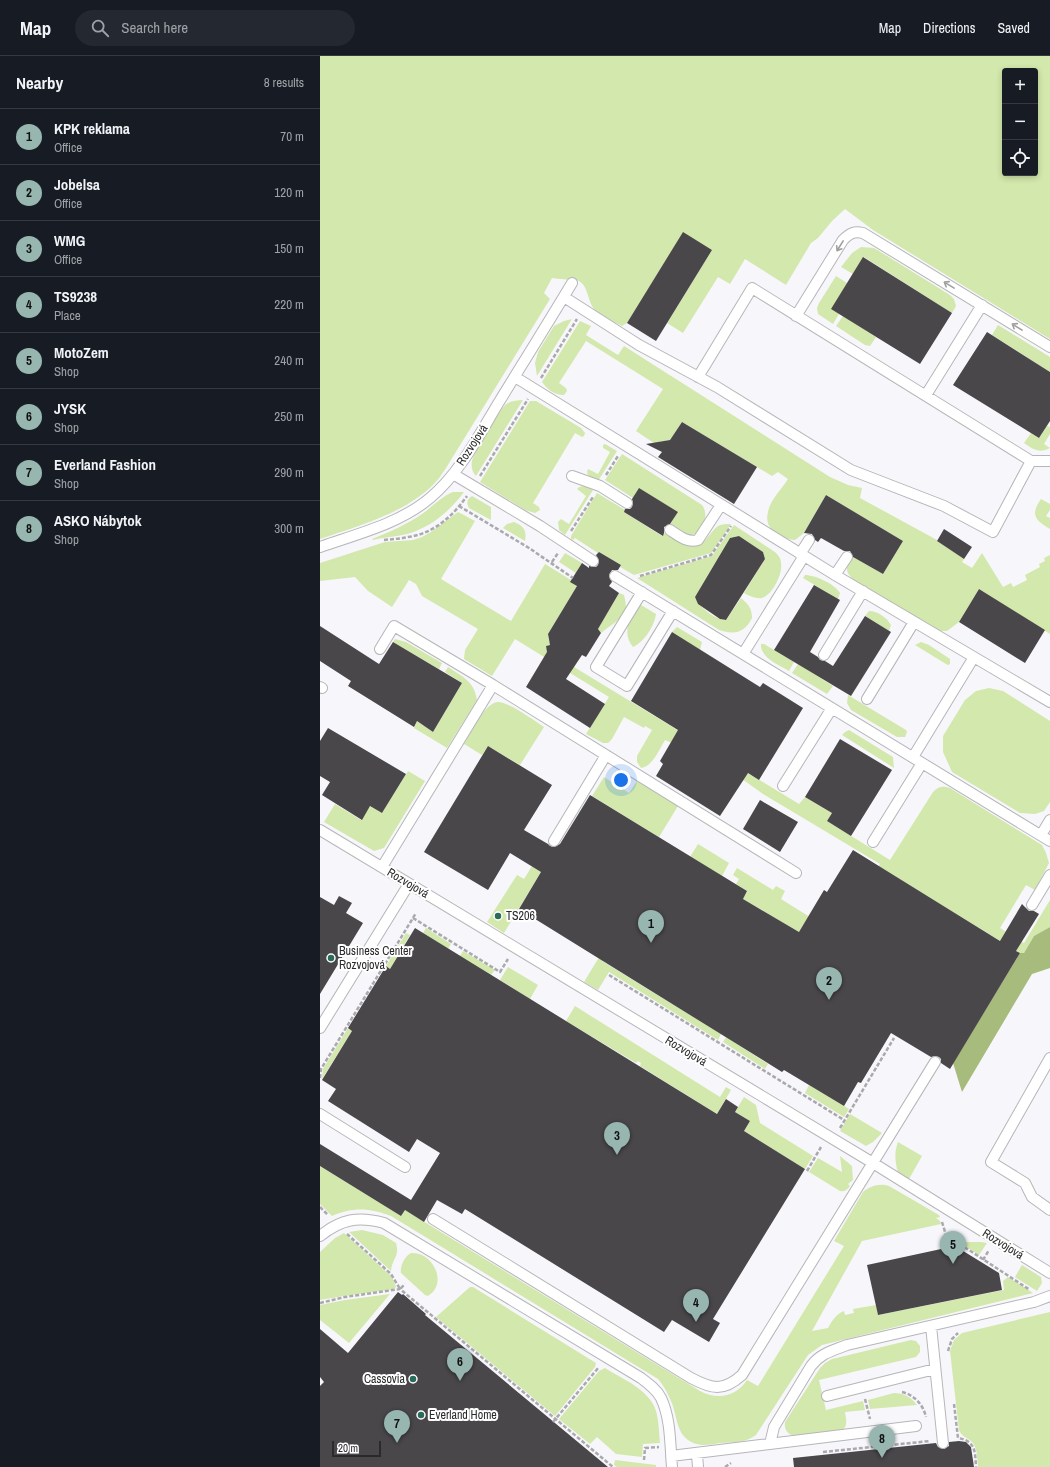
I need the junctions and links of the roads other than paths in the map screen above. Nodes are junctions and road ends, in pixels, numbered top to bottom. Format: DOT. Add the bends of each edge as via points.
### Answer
graph roads {
  1 [pos="572,283"];
  2 [pos="564,297"];
  3 [pos="982,305"];
  4 [pos="796,316"];
  5 [pos="1050,347"];
  6 [pos="515,377"];
  7 [pos="698,377"];
  8 [pos="926,395"];
  9 [pos="1032,461"];
  10 [pos="1050,461"];
  11 [pos="453,474"];
  12 [pos="572,476"];
  13 [pos="627,503"];
  14 [pos="721,505"];
  15 [pos="670,530"];
  16 [pos="809,540"];
  17 [pos="320,547"];
  18 [pos="802,555"];
  19 [pos="847,557"];
  20 [pos="593,561"];
  21 [pos="835,575"];
  22 [pos="619,578"];
  23 [pos="863,591"];
  24 [pos="642,592"];
  25 [pos="673,611"];
  26 [pos="914,622"];
  27 [pos="380,650"];
  28 [pos="743,654"];
  29 [pos="824,654"];
  30 [pos="974,657"];
  31 [pos="493,685"];
  32 [pos="867,699"];
  33 [pos="1050,702"];
  34 [pos="832,708"];
  35 [pos="606,755"];
  36 [pos="913,757"];
  37 [pos="922,763"];
  38 [pos="783,786"];
  39 [pos="1050,820"];
  40 [pos="320,830"];
  41 [pos="1041,835"];
  42 [pos="554,841"];
  43 [pos="1050,841"];
  44 [pos="873,842"];
  45 [pos="382,867"];
  46 [pos="796,873"];
  47 [pos="1050,875"];
  48 [pos="409,884"];
  49 [pos="1032,905"];
  50 [pos="320,1028"];
  51 [pos="1050,1058"];
  52 [pos="935,1062"];
  53 [pos="320,1114"];
  54 [pos="873,1163"];
  55 [pos="405,1167"];
  56 [pos="1050,1210"];
  57 [pos="433,1219"];
  58 [pos="320,1236"];
  59 [pos="1050,1273"];
  60 [pos="1047,1297"];
  61 [pos="931,1326"];
  62 [pos="935,1369"];
  63 [pos="826,1396"];
  64 [pos="916,1426"];
  65 [pos="943,1441"];
  66 [pos="770,1444"];
  67 [pos="697,1454"];
  68 [pos="671,1456"];
  69 [pos="672,1467"];
  70 [pos="698,1467"];
  1 -- 2 [label="lane, Rozvojová"];
  2 -- 6 [label="lane, Rozvojová"];
  2 -- 7 [label="lane" via="639,345"];
  3 -- 4 [label="lane, one-way" via="863,233 855,232 844,240"];
  5 -- 3 [label="lane, one-way"];
  3 -- 8 [label="lane"];
  4 -- 7 [label="lane" via="752,288"];
  4 -- 8 [label="lane"];
  6 -- 11 [label="lane, Rozvojová"];
  6 -- 14 [label="lane"];
  7 -- 9 [label="lane" via="851,470 944,506 993,532"];
  8 -- 9 [label="lane"];
  9 -- 10 [label="lane"];
  11 -- 17 [label="lane, Rozvojová" via="430,498 409,512 379,527"];
  11 -- 20 [label="lane"];
  12 -- 13 [label="lane" via="600,486"];
  14 -- 15 [label="lane" via="698,540 682,538"];
  14 -- 18 [label="lane"];
  16 -- 18 [label="lane"];
  18 -- 21 [label="lane"];
  18 -- 28 [label="lane"];
  19 -- 21 [label="lane"];
  21 -- 23 [label="lane"];
  22 -- 24 [label="lane"];
  23 -- 26 [label="lane"];
  23 -- 29 [label="lane"];
  24 -- 25 [label="lane"];
  24 -- 25 [label="lane" via="596,666 627,686"];
  25 -- 28 [label="lane"];
  26 -- 30 [label="lane"];
  26 -- 32 [label="lane"];
  27 -- 31 [label="lane" via="394,626"];
  28 -- 34 [label="lane"];
  30 -- 33 [label="lane"];
  30 -- 36 [label="lane"];
  31 -- 35 [label="lane"];
  31 -- 45 [label="lane"];
  34 -- 36 [label="lane"];
  34 -- 38 [label="lane"];
  35 -- 42 [label="lane"];
  35 -- 46 [label="lane"];
  36 -- 37 [label="lane"];
  37 -- 41 [label="lane"];
  37 -- 44 [label="lane"];
  39 -- 41 [label="lane"];
  40 -- 45 [label="lane, Rozvojová"];
  41 -- 43 [label="lane"];
  45 -- 48 [label="lane, Rozvojová"];
  47 -- 49 [label="lane"];
  48 -- 50 [label="lane"];
  48 -- 54 [label="lane, Rozvojová"];
  51 -- 56 [label="lane" via="991,1162 1025,1183 1032,1197"];
  52 -- 54 [label="lane"];
  53 -- 55 [label="lane"];
  54 -- 57 [label="lane" via="742,1376 725,1386 706,1386 691,1378"];
  54 -- 59 [label="lane, Rozvojová"];
  58 -- 68 [label="lane" via="337,1225 357,1218 384,1223 641,1378 661,1397 668,1423"];
  60 -- 61 [label="lane"];
  61 -- 62 [label="lane"];
  61 -- 66 [label="lane" via="847,1345 817,1358 774,1427"];
  62 -- 63 [label="lane"];
  62 -- 65 [label="lane"];
  64 -- 66 [label="lane"];
  66 -- 67 [label="lane"];
  67 -- 68 [label="lane"];
  67 -- 70 [label="lane"];
  68 -- 69 [label="lane"];
}
